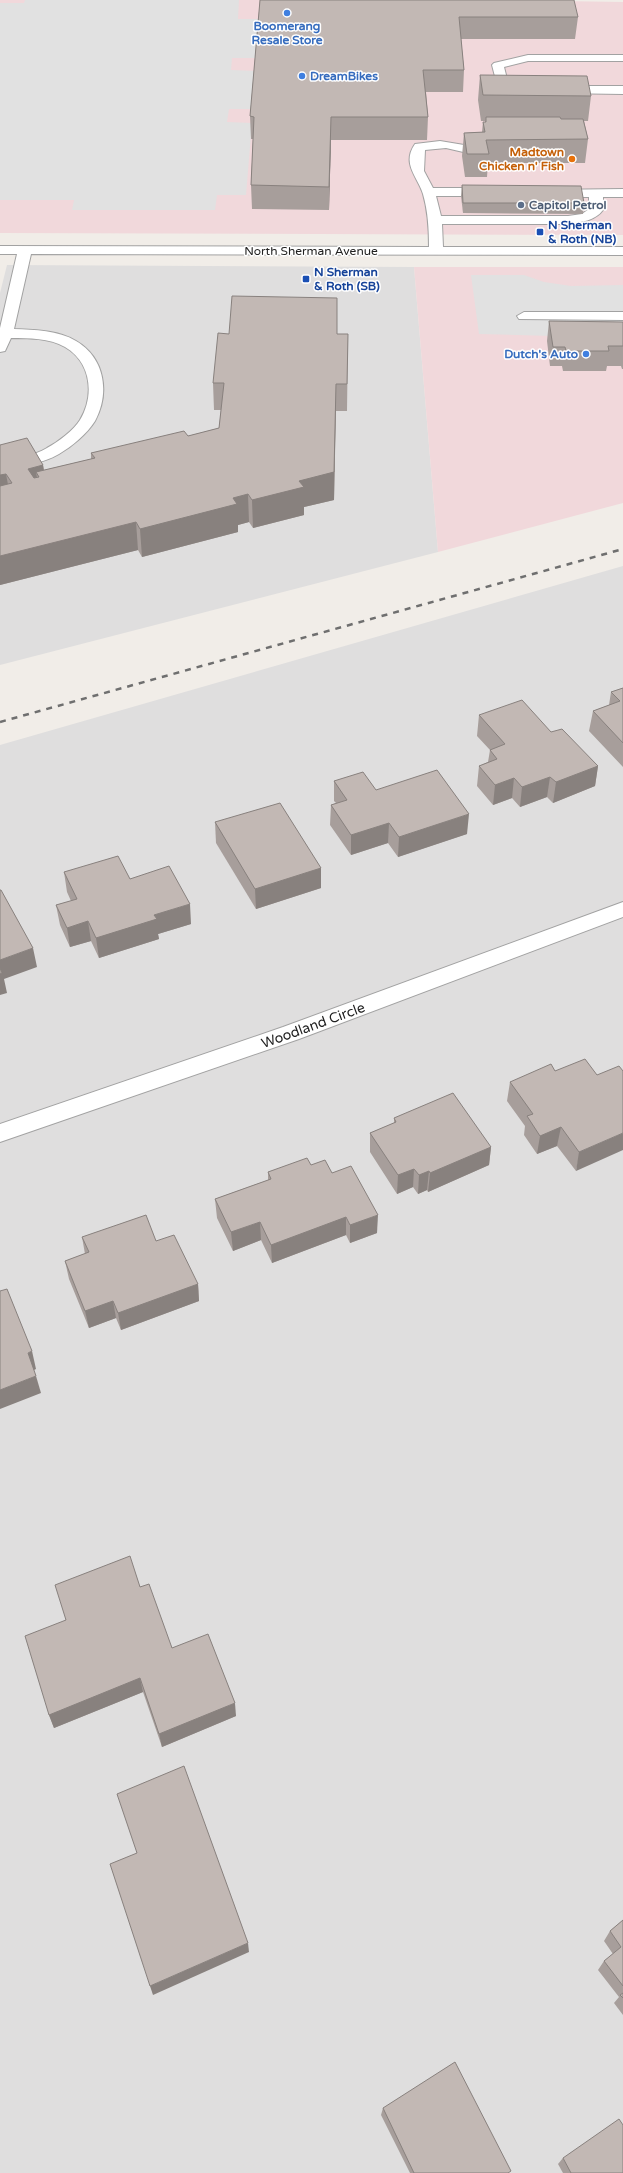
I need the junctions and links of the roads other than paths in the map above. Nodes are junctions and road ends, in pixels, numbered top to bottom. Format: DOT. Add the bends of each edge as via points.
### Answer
graph roads {
  1 [pos="623,58"];
  2 [pos="536,90"];
  3 [pos="552,90"];
  4 [pos="623,90"];
  5 [pos="472,150"];
  6 [pos="429,192"];
  7 [pos="596,193"];
  8 [pos="623,193"];
  9 [pos="500,194"];
  10 [pos="542,194"];
  11 [pos="435,220"];
  12 [pos="0,250"];
  13 [pos="25,250"];
  14 [pos="436,251"];
  15 [pos="623,251"];
  16 [pos="524,316"];
  17 [pos="623,316"];
  18 [pos="6,333"];
  19 [pos="0,348"];
  20 [pos="0,465"];
  21 [pos="623,909"];
  22 [pos="0,1133"];
  1 -- 2 [label="street" via="528,58 498,65 502,86 520,91"];
  3 -- 4 [label="street"];
  5 -- 6 [label="street" via="435,143 419,147 415,159 422,182"];
  6 -- 9 [label="street"];
  6 -- 11 [label="street"];
  7 -- 8 [label="street"];
  7 -- 10 [label="street"];
  7 -- 11 [label="street" via="596,210 586,218 502,217"];
  11 -- 14 [label="street"];
  12 -- 13 [label="street, North Sherman Avenue"];
  13 -- 14 [label="street, North Sherman Avenue"];
  13 -- 18 [label="street"];
  14 -- 15 [label="street, North Sherman Avenue"];
  16 -- 17 [label="street"];
  18 -- 19 [label="street"];
  18 -- 20 [label="street" via="47,336 72,344 89,359 97,378 97,399 86,422 52,451 14,464"];
  21 -- 22 [label="street, Woodland Circle" via="291,1033"];
}
